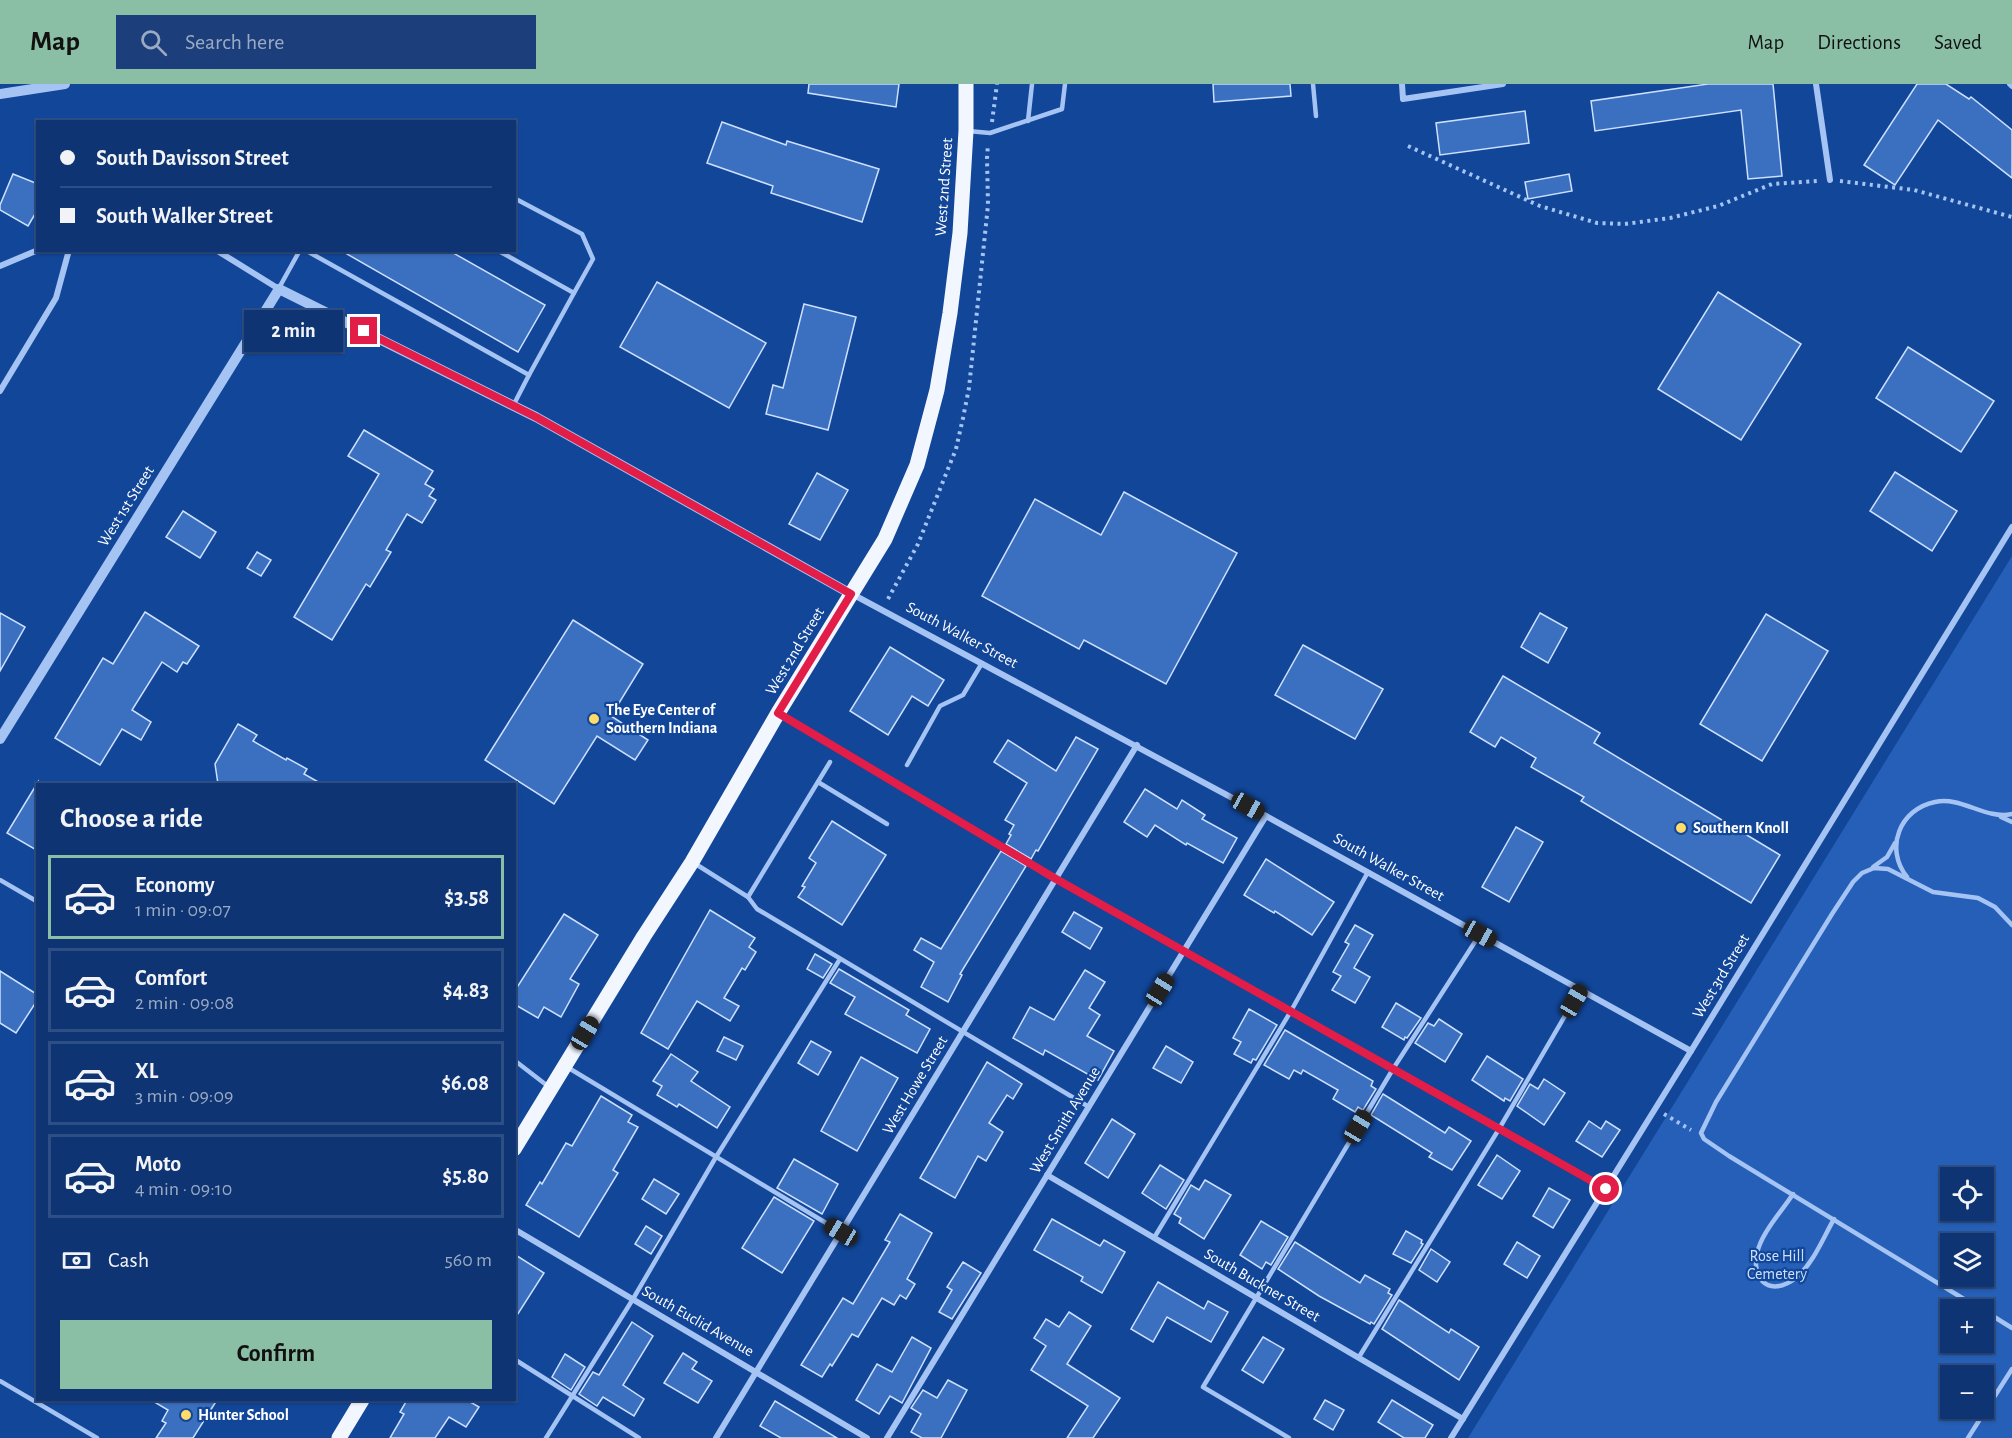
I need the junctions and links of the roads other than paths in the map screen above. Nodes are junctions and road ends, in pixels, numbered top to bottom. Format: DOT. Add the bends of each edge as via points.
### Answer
graph roads {
  1 [pos="65,84"];
  2 [pos="966,84"];
  3 [pos="1032,84"];
  4 [pos="1065,84"];
  5 [pos="1313,84"];
  6 [pos="1402,84"];
  7 [pos="1503,84"];
  8 [pos="1816,84"];
  9 [pos="0,94"];
  10 [pos="1316,116"];
  11 [pos="1028,121"];
  12 [pos="966,131"];
  13 [pos="1830,180"];
  14 [pos="516,199"];
  15 [pos="36,251"];
  16 [pos="68,252"];
  17 [pos="219,252"];
  18 [pos="299,252"];
  19 [pos="309,252"];
  20 [pos="501,252"];
  21 [pos="0,266"];
  22 [pos="279,289"];
  23 [pos="574,293"];
  24 [pos="529,375"];
  25 [pos="0,391"];
  26 [pos="513,406"];
  27 [pos="2012,527"];
  28 [pos="851,594"];
  29 [pos="982,663"];
  30 [pos="778,713"];
  31 [pos="0,739"];
  32 [pos="1137,746"];
  33 [pos="830,762"];
  34 [pos="907,765"];
  35 [pos="818,782"];
  36 [pos="2012,814"];
  37 [pos="1266,816"];
  38 [pos="1998,816"];
  39 [pos="2012,822"];
  40 [pos="887,824"];
  41 [pos="1897,837"];
  42 [pos="692,862"];
  43 [pos="1869,870"];
  44 [pos="1368,872"];
  45 [pos="1056,879"];
  46 [pos="1908,879"];
  47 [pos="0,880"];
  48 [pos="748,897"];
  49 [pos="36,901"];
  50 [pos="2012,925"];
  51 [pos="1480,934"];
  52 [pos="1184,951"];
  53 [pos="840,959"];
  54 [pos="1581,990"];
  55 [pos="1291,1011"];
  56 [pos="962,1032"];
  57 [pos="1691,1052"];
  58 [pos="516,1062"];
  59 [pos="565,1066"];
  60 [pos="1393,1069"];
  61 [pos="551,1089"];
  62 [pos="1089,1107"];
  63 [pos="1499,1129"];
  64 [pos="516,1146"];
  65 [pos="716,1157"];
  66 [pos="1047,1175"];
  67 [pos="1606,1189"];
  68 [pos="1793,1194"];
  69 [pos="1834,1219"];
  70 [pos="516,1230"];
  71 [pos="841,1232"];
  72 [pos="1154,1238"];
  73 [pos="1256,1297"];
  74 [pos="633,1299"];
  75 [pos="1964,1299"];
  76 [pos="1994,1317"];
  77 [pos="2012,1328"];
  78 [pos="1359,1357"];
  79 [pos="516,1360"];
  80 [pos="2012,1369"];
  81 [pos="756,1371"];
  82 [pos="0,1381"];
  83 [pos="571,1396"];
  84 [pos="361,1401"];
  85 [pos="1464,1419"];
  86 [pos="97,1438"];
  87 [pos="339,1438"];
  88 [pos="546,1438"];
  89 [pos="639,1438"];
  90 [pos="716,1438"];
  91 [pos="867,1438"];
  92 [pos="887,1438"];
  93 [pos="1289,1438"];
  94 [pos="1451,1438"];
  95 [pos="1968,1438"];
  1 -- 9 [label="street"];
  2 -- 12 [label="main road, West 2nd Street"];
  3 -- 11 [label="lane"];
  4 -- 11 [label="lane" via="1062,109"];
  5 -- 10 [label="lane"];
  6 -- 7 [label="street" via="1403,99"];
  8 -- 13 [label="street"];
  11 -- 12 [label="lane" via="990,133"];
  12 -- 28 [label="main road, West 2nd Street" via="960,233 937,390 917,465 885,539"];
  14 -- 23 [label="lane" via="582,234 593,259"];
  15 -- 21 [label="street"];
  16 -- 25 [label="street" via="56,298"];
  17 -- 22 [label="street, South Walker Street"];
  18 -- 22 [label="lane"];
  19 -- 24 [label="lane"];
  20 -- 23 [label="lane"];
  22 -- 26 [label="street, South Walker Street"];
  22 -- 31 [label="street, West 1st Street"];
  23 -- 24 [label="lane"];
  24 -- 26 [label="lane"];
  26 -- 28 [label="street, South Walker Street"];
  27 -- 57 [label="street, West 3rd Street"];
  28 -- 29 [label="street, South Walker Street"];
  28 -- 30 [label="main road, West 2nd Street"];
  29 -- 32 [label="street, South Walker Street"];
  29 -- 34 [label="lane" via="963,695 940,706"];
  30 -- 42 [label="main road, West 2nd Street"];
  30 -- 45 [label="lane"];
  32 -- 37 [label="street, South Walker Street"];
  32 -- 45 [label="street, West Howe Street"];
  33 -- 35 [label="lane"];
  35 -- 40 [label="lane"];
  35 -- 48 [label="lane"];
  36 -- 38 [label="lane"];
  37 -- 44 [label="street, South Walker Street"];
  37 -- 52 [label="street, West Smith Avenue"];
  38 -- 39 [label="lane"];
  38 -- 41 [label="lane" via="1958,802 1936,802 1910,813"];
  41 -- 43 [label="lane" via="1887,856"];
  41 -- 46 [label="lane" via="1898,864"];
  42 -- 48 [label="lane"];
  42 -- 59 [label="main road, West 2nd Street"];
  43 -- 46 [label="lane" via="1888,869"];
  43 -- 68 [label="lane" via="1858,876 1832,914 1703,1129 1702,1136 1729,1156"];
  44 -- 51 [label="street, South Walker Street"];
  44 -- 55 [label="lane"];
  45 -- 52 [label="street"];
  45 -- 56 [label="street, West Howe Street"];
  46 -- 50 [label="lane" via="1933,892 1985,901"];
  47 -- 49 [label="lane"];
  48 -- 53 [label="lane" via="757,909"];
  51 -- 54 [label="street, South Walker Street"];
  51 -- 60 [label="lane"];
  52 -- 55 [label="street"];
  52 -- 62 [label="street, West Smith Avenue"];
  53 -- 56 [label="lane"];
  53 -- 65 [label="lane"];
  54 -- 57 [label="street, South Walker Street"];
  54 -- 63 [label="lane"];
  55 -- 60 [label="street"];
  55 -- 72 [label="lane"];
  56 -- 62 [label="lane"];
  56 -- 71 [label="street, West Howe Street"];
  57 -- 67 [label="street, West 3rd Street"];
  58 -- 61 [label="lane"];
  59 -- 61 [label="main road, West 2nd Street"];
  59 -- 65 [label="lane"];
  60 -- 63 [label="street"];
  60 -- 73 [label="lane"];
  61 -- 64 [label="main road, West 2nd Street"];
  62 -- 66 [label="street, West Smith Avenue"];
  63 -- 67 [label="street"];
  63 -- 78 [label="lane"];
  65 -- 71 [label="lane"];
  65 -- 74 [label="lane"];
  66 -- 72 [label="street, South Buckner Street"];
  66 -- 92 [label="street, West Smith Avenue"];
  67 -- 85 [label="street, West 3rd Street"];
  68 -- 69 [label="lane"];
  68 -- 69 [label="lane" via="1757,1253 1756,1272 1766,1285 1785,1284 1799,1275"];
  69 -- 75 [label="lane"];
  70 -- 74 [label="street, South Euclid Avenue"];
  71 -- 81 [label="street, West Howe Street"];
  72 -- 73 [label="street, South Buckner Street"];
  73 -- 78 [label="street, South Buckner Street"];
  73 -- 93 [label="lane" via="1203,1387"];
  74 -- 81 [label="street, South Euclid Avenue"];
  74 -- 83 [label="lane"];
  76 -- 77 [label="lane"];
  78 -- 85 [label="street, South Buckner Street"];
  79 -- 83 [label="lane"];
  80 -- 95 [label="lane"];
  81 -- 90 [label="street, West Howe Street"];
  81 -- 91 [label="street, South Euclid Avenue"];
  82 -- 86 [label="lane"];
  83 -- 88 [label="lane"];
  83 -- 89 [label="lane"];
  84 -- 87 [label="main road"];
  85 -- 94 [label="street, West 3rd Street"];
}
